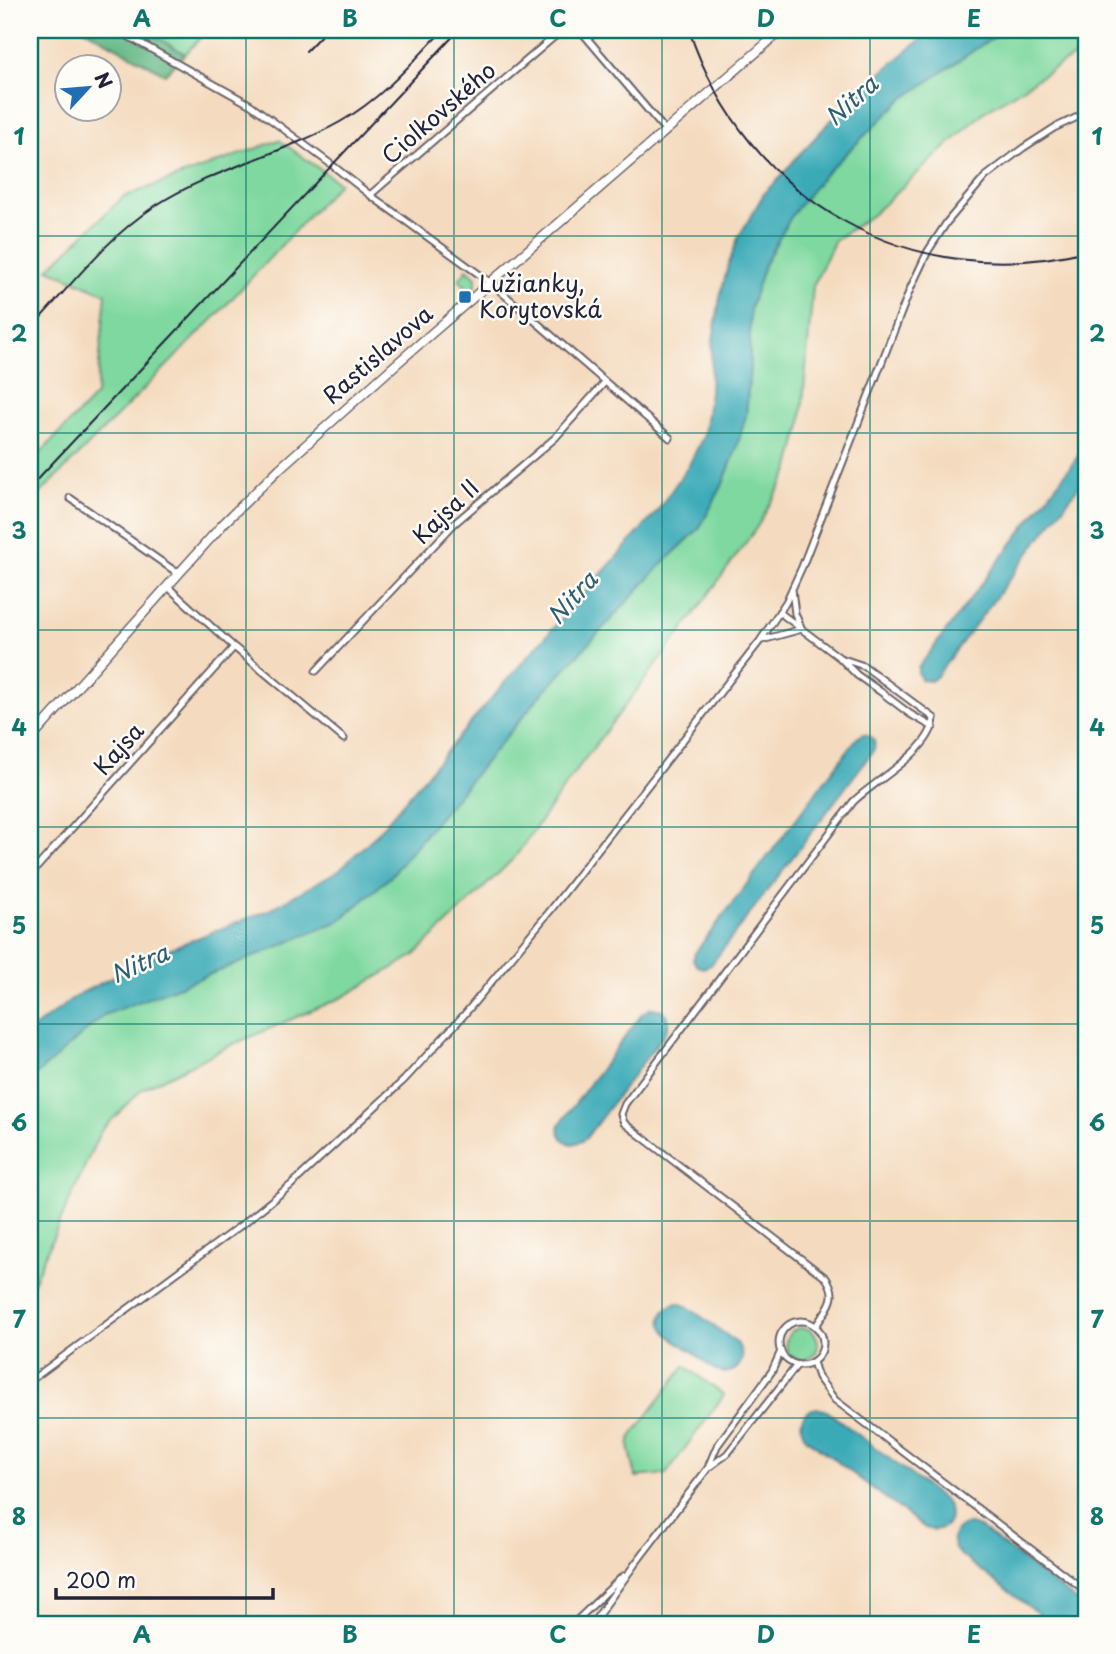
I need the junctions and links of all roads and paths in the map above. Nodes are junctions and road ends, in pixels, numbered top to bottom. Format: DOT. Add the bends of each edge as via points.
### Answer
graph roads {
  1 [pos="117,30"];
  2 [pos="562,30"];
  3 [pos="580,30"];
  4 [pos="782,30"];
  5 [pos="1086,113"];
  6 [pos="665,130"];
  7 [pos="370,195"];
  8 [pos="491,283"];
  9 [pos="605,382"];
  10 [pos="670,438"];
  11 [pos="70,498"];
  12 [pos="179,574"];
  13 [pos="168,587"];
  14 [pos="792,589"];
  15 [pos="779,612"];
  16 [pos="802,629"];
  17 [pos="760,641"];
  18 [pos="234,647"];
  19 [pos="840,658"];
  20 [pos="316,671"];
  21 [pos="933,727"];
  22 [pos="344,739"];
  23 [pos="30,740"];
  24 [pos="30,875"];
  25 [pos="816,1326"];
  26 [pos="781,1351"];
  27 [pos="813,1362"];
  28 [pos="797,1365"];
  29 [pos="30,1381"];
  30 [pos="708,1468"];
  31 [pos="635,1564"];
  32 [pos="1086,1591"];
  33 [pos="30,1616"];
  34 [pos="41,1624"];
  35 [pos="573,1624"];
  36 [pos="592,1624"];
  1 -- 7 [label="street" via="251,104"];
  2 -- 7 [label="street, Ciolkovského"];
  3 -- 6 [label="street"];
  4 -- 6 [label="street, Rastislavova"];
  5 -- 14 [label="street" via="1054,128 985,177 928,251"];
  6 -- 8 [label="street, Rastislavova"];
  7 -- 8 [label="street"];
  8 -- 9 [label="street"];
  8 -- 12 [label="street, Rastislavova" via="280,468"];
  9 -- 10 [label="street"];
  9 -- 20 [label="street, Kajsa II" via="555,438 454,523"];
  11 -- 12 [label="street"];
  12 -- 13 [label="street, Rastislavova"];
  13 -- 18 [label="street"];
  13 -- 23 [label="street, Rastislavova"];
  14 -- 15 [label="street"];
  14 -- 16 [label="street"];
  15 -- 16 [label="street"];
  15 -- 17 [label="street"];
  16 -- 17 [label="street"];
  16 -- 19 [label="street"];
  17 -- 29 [label="street" via="550,911 404,1080 244,1223"];
  18 -- 22 [label="street"];
  18 -- 24 [label="street, Kajsa"];
  19 -- 21 [label="street" via="857,675"];
  19 -- 21 [label="street" via="864,666 888,683 933,718"];
  21 -- 25 [label="street" via="912,756 853,802 621,1114 624,1123 827,1278 833,1298"];
  25 -- 26 [label="street" via="798,1321 789,1325 779,1341"];
  25 -- 27 [label="street" via="823,1349"];
  26 -- 28 [label="street"];
  26 -- 30 [label="street"];
  27 -- 28 [label="street"];
  27 -- 32 [label="street" via="835,1400"];
  28 -- 30 [label="street" via="727,1454"];
  30 -- 31 [label="street"];
  31 -- 35 [label="street"];
  31 -- 36 [label="street"];
  33 -- 34 [label="street"];
}
